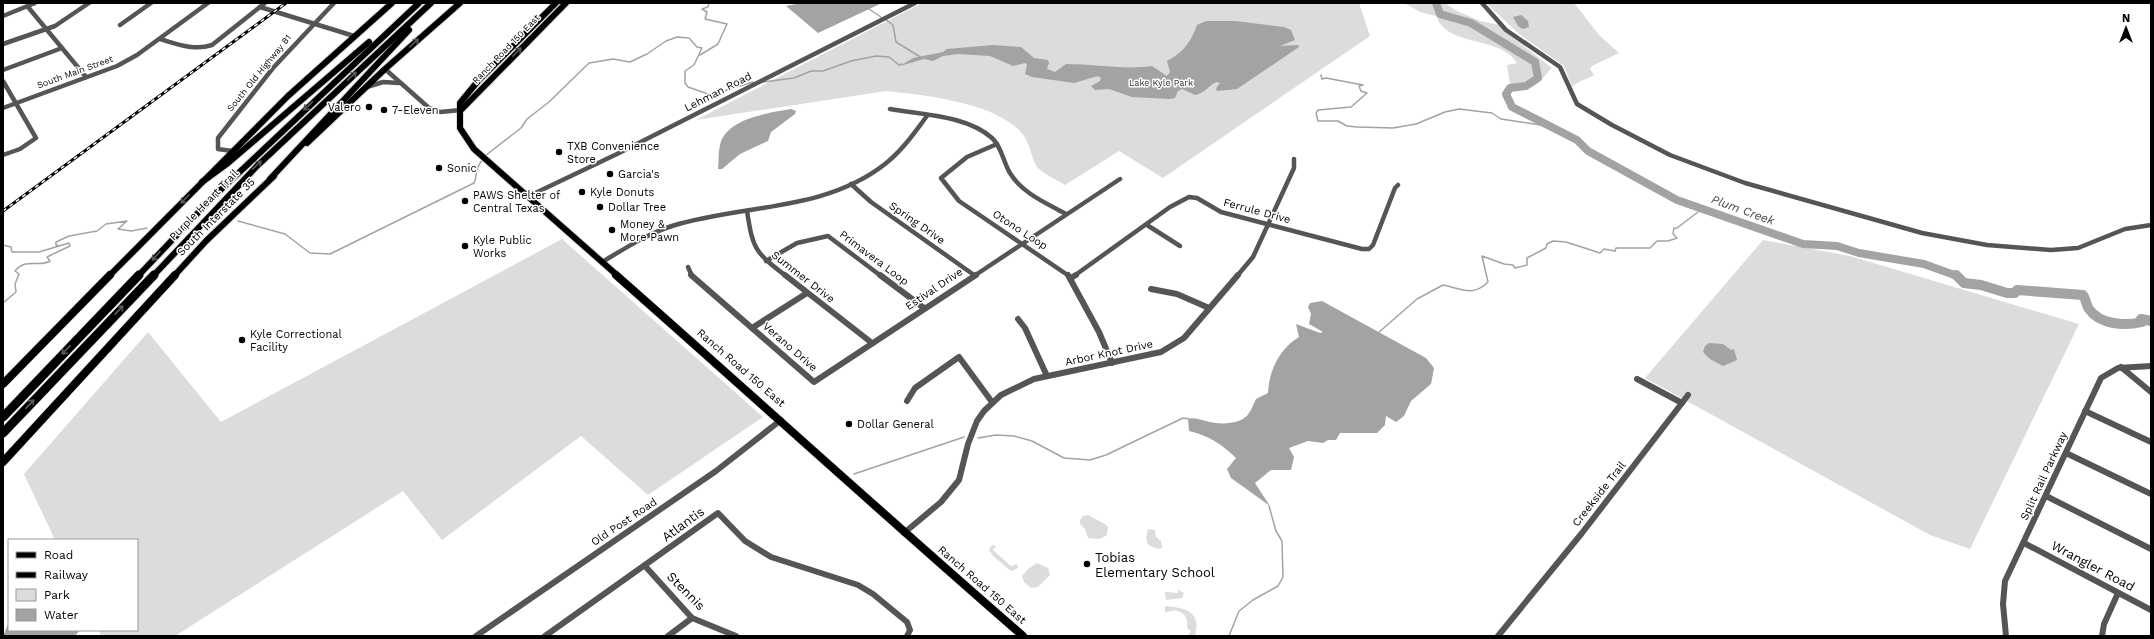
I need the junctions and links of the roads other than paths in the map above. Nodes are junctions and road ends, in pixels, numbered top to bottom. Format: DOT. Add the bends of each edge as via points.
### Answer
graph roads {
  1 [pos="35,3"];
  2 [pos="89,3"];
  3 [pos="151,3"];
  4 [pos="208,3"];
  5 [pos="265,3"];
  6 [pos="334,3"];
  7 [pos="392,3"];
  8 [pos="419,3"];
  9 [pos="431,3"];
  10 [pos="460,3"];
  11 [pos="556,3"];
  12 [pos="566,3"];
  13 [pos="915,3"];
  14 [pos="1482,3"];
  15 [pos="28,7"];
  16 [pos="260,7"];
  17 [pos="3,16"];
  18 [pos="313,23"];
  19 [pos="120,25"];
  20 [pos="45,29"];
  21 [pos="530,29"];
  22 [pos="539,30"];
  23 [pos="354,36"];
  24 [pos="160,39"];
  25 [pos="3,44"];
  26 [pos="62,48"];
  27 [pos="3,70"];
  28 [pos="385,70"];
  29 [pos="86,77"];
  30 [pos="3,81"];
  31 [pos="401,84"];
  32 [pos="365,88"];
  33 [pos="16,103"];
  34 [pos="3,108"];
  35 [pos="890,109"];
  36 [pos="461,110"];
  37 [pos="927,116"];
  38 [pos="997,144"];
  39 [pos="232,151"];
  40 [pos="3,155"];
  41 [pos="1294,159"];
  42 [pos="1120,178"];
  43 [pos="270,179"];
  44 [pos="202,182"];
  45 [pos="851,184"];
  46 [pos="1398,185"];
  47 [pos="529,196"];
  48 [pos="747,211"];
  49 [pos="1066,214"];
  50 [pos="1147,224"];
  51 [pos="1269,224"];
  52 [pos="2151,225"];
  53 [pos="1022,243"];
  54 [pos="1180,246"];
  55 [pos="766,260"];
  56 [pos="602,262"];
  57 [pos="688,267"];
  58 [pos="974,275"];
  59 [pos="1071,278"];
  60 [pos="1151,289"];
  61 [pos="807,293"];
  62 [pos="924,308"];
  63 [pos="1209,308"];
  64 [pos="1018,319"];
  65 [pos="752,328"];
  66 [pos="872,343"];
  67 [pos="1112,363"];
  68 [pos="2151,366"];
  69 [pos="2121,367"];
  70 [pos="1047,376"];
  71 [pos="1637,379"];
  72 [pos="814,382"];
  73 [pos="3,384"];
  74 [pos="2151,392"];
  75 [pos="1688,395"];
  76 [pos="907,401"];
  77 [pos="992,402"];
  78 [pos="1682,403"];
  79 [pos="2085,411"];
  80 [pos="3,417"];
  81 [pos="781,420"];
  82 [pos="3,433"];
  83 [pos="2151,442"];
  84 [pos="2066,453"];
  85 [pos="3,462"];
  86 [pos="2151,494"];
  87 [pos="2046,496"];
  88 [pos="904,533"];
  89 [pos="2024,543"];
  90 [pos="2151,549"];
  91 [pos="645,566"];
  92 [pos="2118,593"];
  93 [pos="2151,610"];
  94 [pos="692,618"];
  95 [pos="910,632"];
  96 [pos="476,636"];
  97 [pos="545,636"];
  98 [pos="668,636"];
  99 [pos="736,636"];
  100 [pos="1023,636"];
  101 [pos="1498,636"];
  102 [pos="2006,636"];
  103 [pos="2102,636"];
  1 -- 15 [label="street"];
  2 -- 20 [label="street"];
  3 -- 19 [label="street"];
  4 -- 24 [label="street, South Main Street"];
  5 -- 16 [label="street"];
  6 -- 18 [label="street, South Old Highway 81"];
  7 -- 23 [label="main road"];
  8 -- 44 [label="highway"];
  8 -- 80 [label="highway, Purple Heart Trail, one-way" via="213,197"];
  9 -- 43 [label="highway" via="415,24"];
  82 -- 9 [label="highway, Purple Heart Trail, one-way" via="241,182"];
  28 -- 10 [label="main road, South Interstate 35, one-way"];
  11 -- 21 [label="main road, Ranch Road 150 East"];
  12 -- 22 [label="main road, Ranch Road 150 East"];
  13 -- 47 [label="street, Lehman Road"];
  14 -- 52 [label="street" via="1506,30 1560,67 1577,104 1670,155 1745,184 1922,233 1987,245 2051,250 2078,248 2124,229"];
  15 -- 17 [label="street"];
  15 -- 20 [label="street"];
  16 -- 18 [label="street"];
  16 -- 24 [label="street" via="212,45 204,48 194,48"];
  18 -- 23 [label="street"];
  18 -- 39 [label="street, South Old Highway 81" via="266,75 218,138 218,149"];
  20 -- 25 [label="street"];
  20 -- 26 [label="street"];
  21 -- 22 [label="main road"];
  21 -- 36 [label="main road, Ranch Road 150 East" via="467,93 460,103"];
  36 -- 22 [label="main road, Ranch Road 150 East, one-way"];
  23 -- 39 [label="main road"];
  24 -- 29 [label="street, South Main Street" via="117,66"];
  26 -- 27 [label="street"];
  26 -- 29 [label="street"];
  28 -- 31 [label="street"];
  28 -- 32 [label="main road, South Interstate 35"];
  29 -- 33 [label="street, South Main Street"];
  30 -- 33 [label="street"];
  31 -- 32 [label="street" via="392,80 378,82"];
  31 -- 36 [label="street" via="429,108 440,112"];
  32 -- 43 [label="main road, South Interstate 35"];
  33 -- 34 [label="street, South Main Street"];
  33 -- 40 [label="street" via="36,138 20,149"];
  35 -- 37 [label="street"];
  36 -- 47 [label="main road, Ranch Road 150 East" via="459,126 464,136"];
  37 -- 38 [label="street" via="973,127 988,135"];
  37 -- 45 [label="street" via="904,146 891,158 871,174"];
  38 -- 49 [label="street" via="1009,172 1018,183"];
  38 -- 53 [label="street, Otono Loop" via="966,157 941,178 959,201"];
  39 -- 44 [label="main road"];
  41 -- 51 [label="street, Arbor Knot Drive" via="1294,168"];
  42 -- 49 [label="street, Estival Drive"];
  43 -- 85 [label="main road, South Interstate 35" via="206,241"];
  44 -- 73 [label="main road, one-way"];
  45 -- 48 [label="street" via="808,199"];
  45 -- 58 [label="street, Spring Drive" via="871,202"];
  46 -- 51 [label="street, Ferrule Drive" via="1394,188 1370,249"];
  47 -- 56 [label="main road, Ranch Road 150 East"];
  48 -- 55 [label="street, Summer Drive" via="753,244"];
  48 -- 56 [label="street" via="663,229"];
  49 -- 53 [label="street, Estival Drive"];
  50 -- 51 [label="street, Ferrule Drive" via="1189,197 1197,198 1221,212"];
  50 -- 54 [label="street"];
  50 -- 59 [label="street, Ferrule Drive"];
  51 -- 63 [label="street, Arbor Knot Drive" via="1253,257"];
  53 -- 58 [label="street, Estival Drive"];
  53 -- 59 [label="street, Otono Loop" via="1060,267"];
  55 -- 61 [label="street, Summer Drive"];
  55 -- 62 [label="street, Primavera Loop" via="798,243 828,236"];
  56 -- 81 [label="main road, Ranch Road 150 East"];
  57 -- 65 [label="street, Verano Drive" via="692,276"];
  58 -- 62 [label="street, Estival Drive"];
  59 -- 67 [label="street, Otono Loop"];
  60 -- 63 [label="street" via="1177,294"];
  61 -- 65 [label="street"];
  61 -- 66 [label="street, Summer Drive"];
  62 -- 66 [label="street, Estival Drive"];
  63 -- 67 [label="street, Arbor Knot Drive" via="1184,338 1168,349"];
  64 -- 70 [label="street" via="1025,328"];
  65 -- 72 [label="street, Verano Drive"];
  66 -- 72 [label="street, Estival Drive"];
  67 -- 70 [label="street, Arbor Knot Drive"];
  68 -- 69 [label="street, Split Rail Parkway"];
  69 -- 74 [label="street"];
  69 -- 79 [label="street, Split Rail Parkway" via="2107,371 2101,378"];
  70 -- 77 [label="street, Arbor Knot Drive" via="1021,383"];
  71 -- 78 [label="street"];
  75 -- 78 [label="street, Creekside Trail"];
  76 -- 77 [label="street" via="915,388 959,357"];
  77 -- 88 [label="street, Arbor Knot Drive" via="974,426 964,468 955,486 941,503"];
  78 -- 101 [label="street, Creekside Trail" via="1582,533"];
  79 -- 83 [label="street"];
  79 -- 84 [label="street, Split Rail Parkway"];
  81 -- 88 [label="main road, Ranch Road 150 East"];
  81 -- 96 [label="street, Old Post Road" via="716,471"];
  84 -- 86 [label="street"];
  84 -- 87 [label="street, Split Rail Parkway"];
  87 -- 89 [label="street, Split Rail Parkway"];
  87 -- 90 [label="street"];
  88 -- 100 [label="main road, Ranch Road 150 East"];
  89 -- 92 [label="street, Wrangler Road"];
  89 -- 102 [label="street, Split Rail Parkway" via="2009,571 2003,591"];
  91 -- 94 [label="street, Stennis"];
  91 -- 95 [label="street, Atlantis" via="718,513 746,541 771,557 858,585 873,594 907,622"];
  91 -- 97 [label="street, Atlantis"];
  92 -- 93 [label="street, Wrangler Road"];
  92 -- 103 [label="street" via="2104,624"];
  94 -- 98 [label="street"];
  94 -- 99 [label="street, Stennis"];
}
